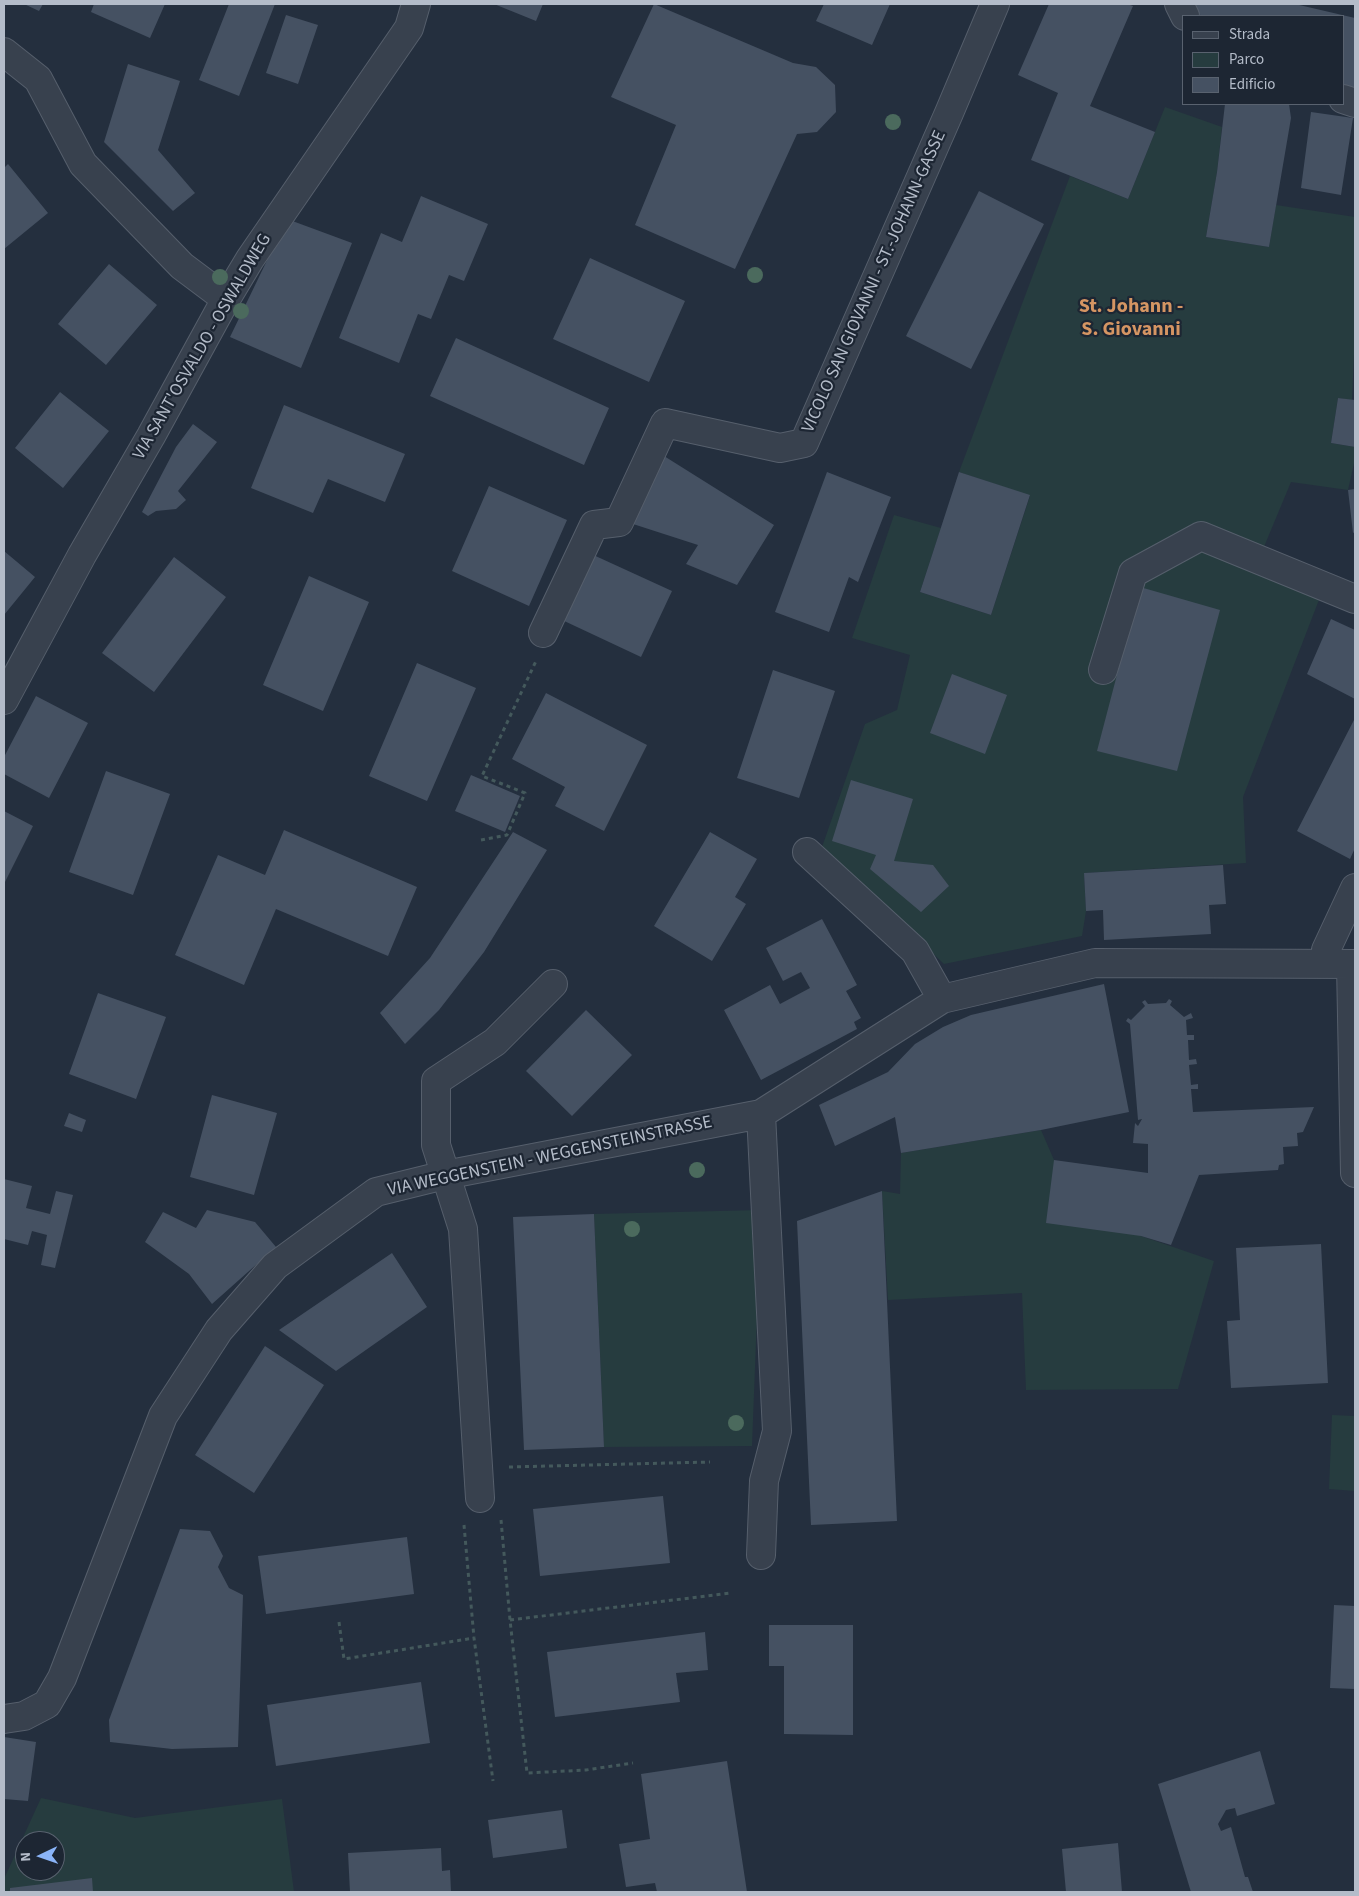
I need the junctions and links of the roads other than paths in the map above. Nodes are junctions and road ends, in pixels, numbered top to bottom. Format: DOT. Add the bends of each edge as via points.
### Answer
graph roads {
  1 [pos="416,4"];
  2 [pos="995,4"];
  3 [pos="1178,4"];
  4 [pos="1184,15"];
  5 [pos="4,52"];
  6 [pos="226,299"];
  7 [pos="1355,599"];
  8 [pos="543,633"];
  9 [pos="1104,670"];
  10 [pos="4,700"];
  11 [pos="807,852"];
  12 [pos="1355,888"];
  13 [pos="1344,964"];
  14 [pos="553,984"];
  15 [pos="942,999"];
  16 [pos="761,1114"];
  17 [pos="1355,1173"];
  18 [pos="445,1175"];
  19 [pos="490,1507"];
  20 [pos="761,1555"];
  21 [pos="4,1719"];
  1 -- 6 [label="street, VIA SANT'OSVALDO - OSWALDWEG" via="409,28"];
  2 -- 8 [label="street, VICOLO SAN GIOVANNI - ST.-JOHANN-GASSE" via="804,443 780,448 665,424 619,522 594,525"];
  3 -- 4 [label="street"];
  5 -- 6 [label="street" via="38,79 83,164 182,266"];
  6 -- 10 [label="street, VIA SANT'OSVALDO - OSWALDWEG"];
  7 -- 9 [label="street" via="1201,536 1133,574"];
  11 -- 15 [label="street" via="915,951"];
  12 -- 13 [label="street" via="1326,950"];
  13 -- 15 [label="street, VIA WEGGENSTEIN - WEGGENSTEINSTRASSE" via="1095,963"];
  13 -- 17 [label="street"];
  14 -- 18 [label="street" via="495,1042 436,1081 436,1145"];
  15 -- 16 [label="street, VIA WEGGENSTEIN - WEGGENSTEINSTRASSE"];
  16 -- 18 [label="street, VIA WEGGENSTEIN - WEGGENSTEINSTRASSE"];
  16 -- 20 [label="street" via="777,1431 764,1482"];
  18 -- 19 [label="street" via="463,1229 478,1468"];
  18 -- 21 [label="street, VIA WEGGENSTEIN - WEGGENSTEINSTRASSE" via="376,1192 275,1266 219,1330 163,1416 62,1678 46,1704 24,1716"];
}
